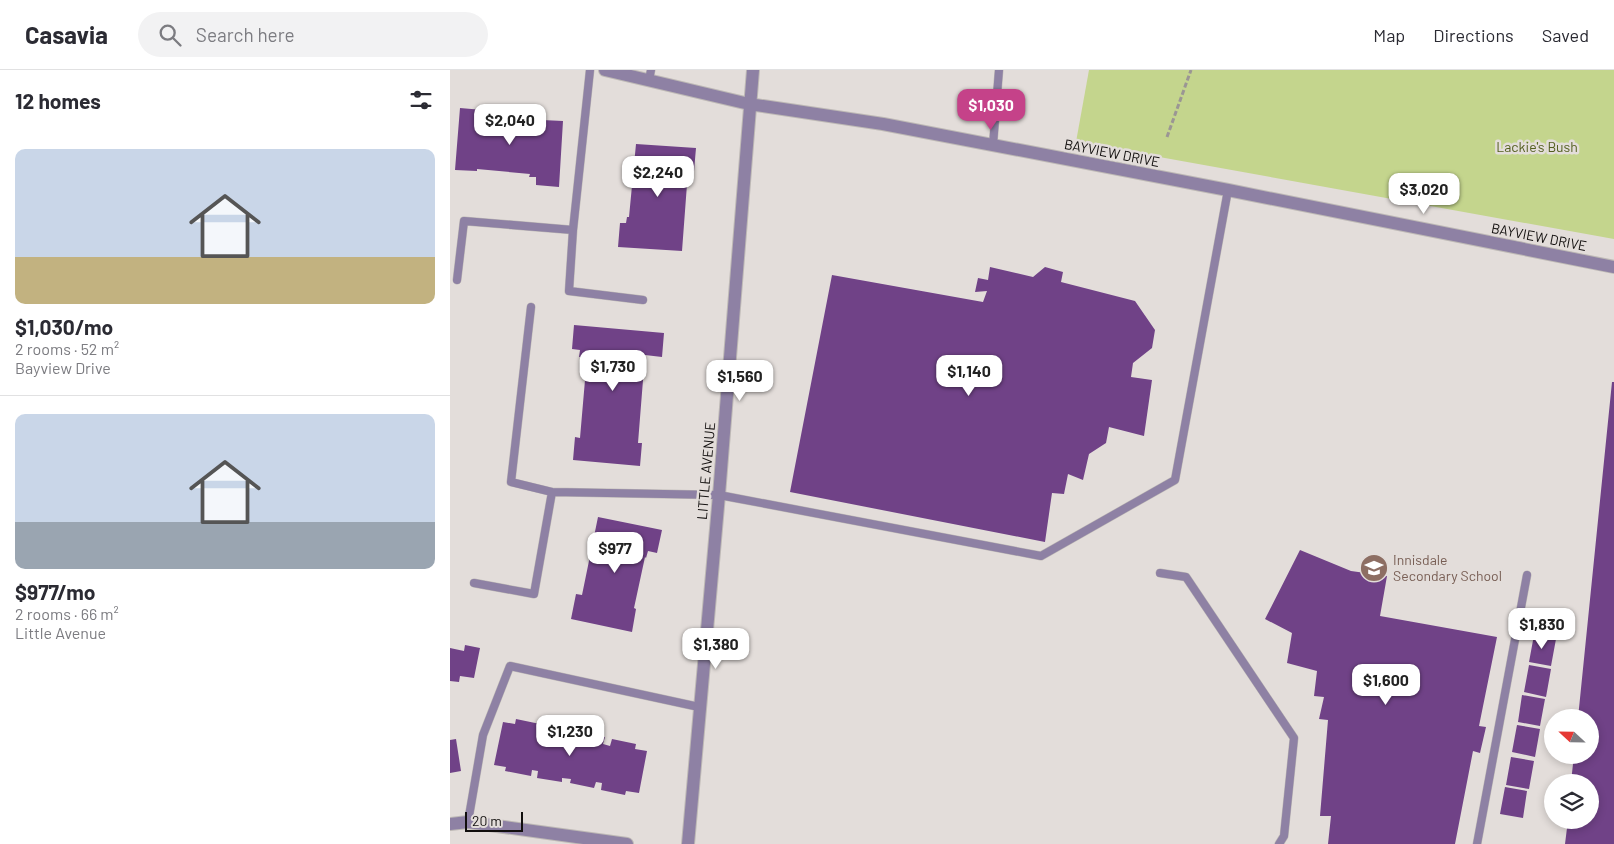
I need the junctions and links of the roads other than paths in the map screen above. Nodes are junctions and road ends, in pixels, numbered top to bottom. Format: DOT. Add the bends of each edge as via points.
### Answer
graph roads {
  1 [pos="590,70"];
  2 [pos="605,70"];
  3 [pos="753,70"];
  4 [pos="999,70"];
  5 [pos="650,75"];
  6 [pos="749,104"];
  7 [pos="993,145"];
  8 [pos="1228,190"];
  9 [pos="573,230"];
  10 [pos="1614,267"];
  11 [pos="457,280"];
  12 [pos="643,300"];
  13 [pos="531,306"];
  14 [pos="552,492"];
  15 [pos="719,495"];
  16 [pos="1160,573"];
  17 [pos="1527,574"];
  18 [pos="474,583"];
  19 [pos="699,707"];
  20 [pos="468,822"];
  21 [pos="450,824"];
  22 [pos="557,839"];
  23 [pos="627,844"];
  24 [pos="688,844"];
  25 [pos="1279,844"];
  26 [pos="1477,844"];
  1 -- 9 [label="lane"];
  2 -- 5 [label="street, BAYVIEW DRIVE"];
  3 -- 6 [label="street, LITTLE AVENUE"];
  4 -- 7 [label="lane"];
  5 -- 6 [label="street, BAYVIEW DRIVE"];
  6 -- 7 [label="street, BAYVIEW DRIVE"];
  6 -- 15 [label="street, LITTLE AVENUE"];
  7 -- 8 [label="street, BAYVIEW DRIVE"];
  8 -- 10 [label="street, BAYVIEW DRIVE"];
  8 -- 15 [label="lane" via="1175,480 1041,556"];
  9 -- 11 [label="lane" via="464,221"];
  9 -- 12 [label="lane" via="569,291"];
  13 -- 14 [label="lane" via="511,482"];
  14 -- 15 [label="lane"];
  14 -- 18 [label="lane" via="534,594"];
  15 -- 19 [label="street, LITTLE AVENUE"];
  16 -- 25 [label="lane" via="1186,577 1294,738 1284,836"];
  17 -- 26 [label="lane"];
  19 -- 20 [label="lane" via="510,666 483,735"];
  19 -- 24 [label="street, LITTLE AVENUE"];
  20 -- 21 [label="street"];
  20 -- 22 [label="street"];
  22 -- 23 [label="street"];
}
